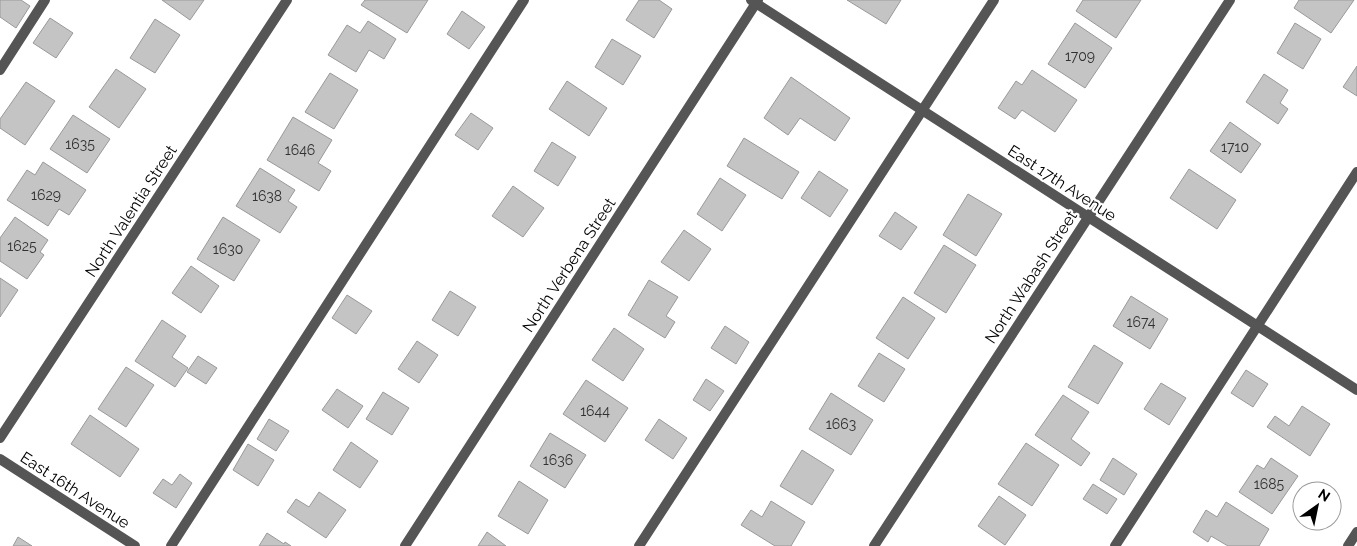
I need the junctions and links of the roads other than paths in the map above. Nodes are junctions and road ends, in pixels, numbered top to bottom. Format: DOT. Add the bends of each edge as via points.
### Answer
graph roads {
  1 [pos="45,0"];
  2 [pos="287,0"];
  3 [pos="524,0"];
  4 [pos="994,0"];
  5 [pos="1230,0"];
  6 [pos="755,1"];
  7 [pos="0,70"];
  8 [pos="922,110"];
  9 [pos="1357,172"];
  10 [pos="1088,217"];
  11 [pos="1258,326"];
  12 [pos="1357,390"];
  13 [pos="0,438"];
  14 [pos="0,459"];
  15 [pos="1357,532"];
  16 [pos="134,546"];
  17 [pos="171,546"];
  18 [pos="405,546"];
  19 [pos="639,546"];
  20 [pos="874,546"];
  21 [pos="1115,546"];
  22 [pos="1348,546"];
  1 -- 7 [label="street"];
  2 -- 13 [label="street, North Valentia Street"];
  3 -- 17 [label="street"];
  4 -- 8 [label="street"];
  5 -- 10 [label="street, North Wabash Street"];
  6 -- 8 [label="street, East 17th Avenue"];
  6 -- 18 [label="street, North Verbena Street"];
  8 -- 10 [label="street, East 17th Avenue"];
  8 -- 19 [label="street"];
  9 -- 11 [label="street"];
  10 -- 11 [label="street, East 17th Avenue"];
  10 -- 20 [label="street, North Wabash Street"];
  11 -- 12 [label="street, East 17th Avenue"];
  11 -- 21 [label="street"];
  14 -- 16 [label="street, East 16th Avenue"];
  15 -- 22 [label="street"];
}
